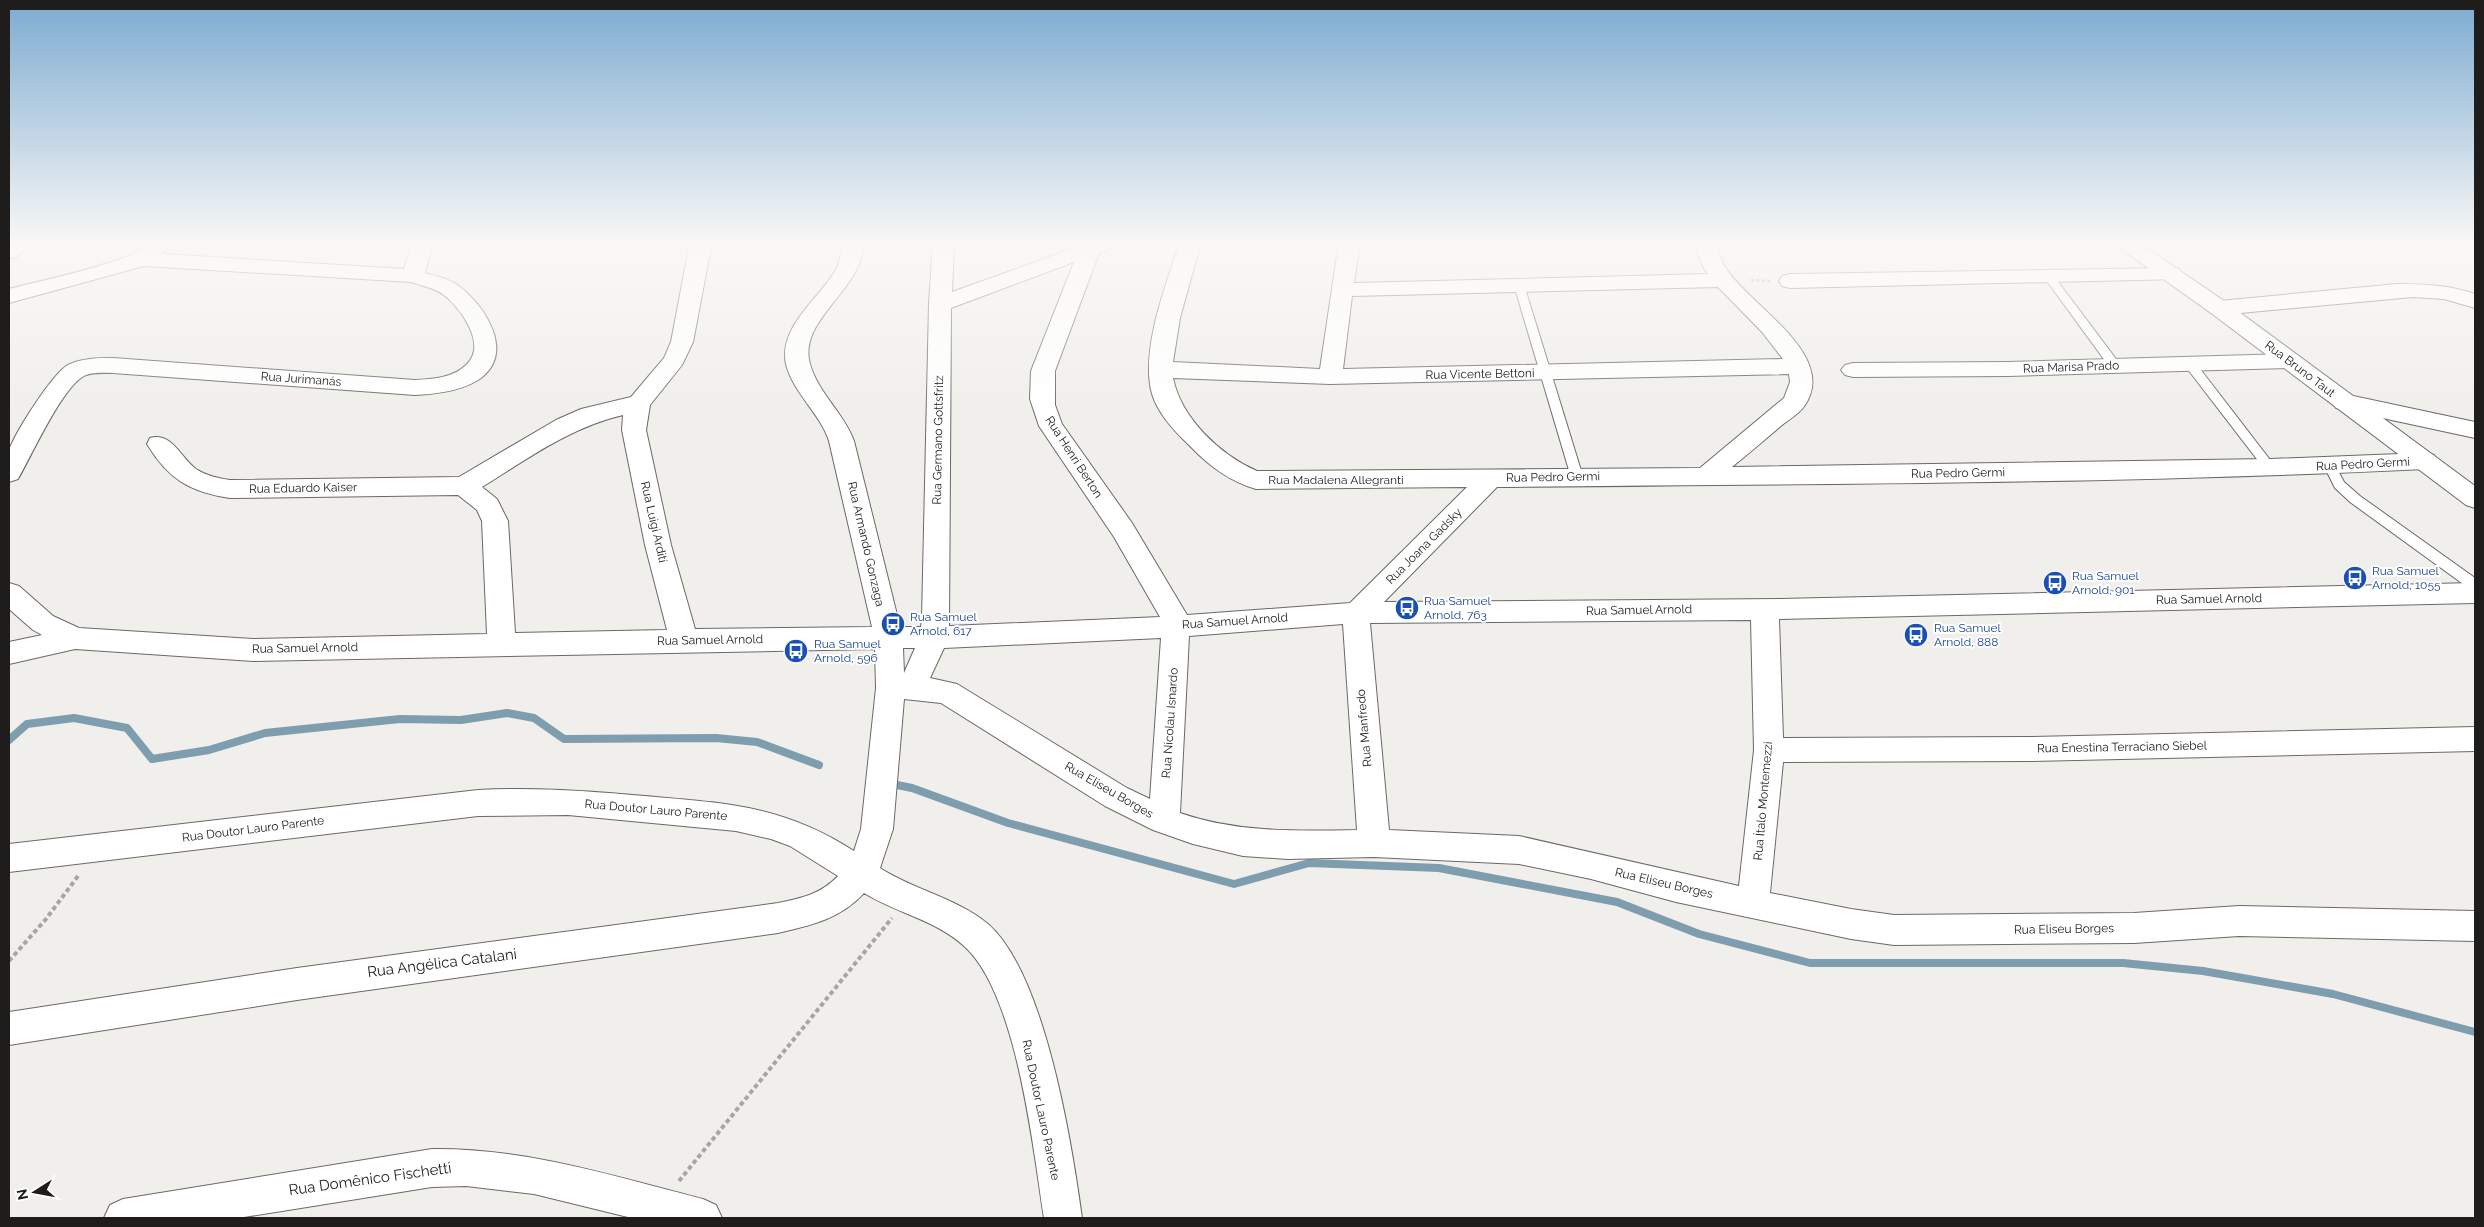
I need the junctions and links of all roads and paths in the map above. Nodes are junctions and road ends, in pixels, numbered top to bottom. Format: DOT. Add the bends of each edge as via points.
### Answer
graph roads {
  1 [pos="461,299"];
  2 [pos="690,299"];
  3 [pos="825,299"];
  4 [pos="940,299"];
  5 [pos="953,299"];
  6 [pos="1076,299"];
  7 [pos="1175,299"];
  8 [pos="1342,299"];
  9 [pos="1523,299"];
  10 [pos="1742,299"];
  11 [pos="2066,299"];
  12 [pos="2207,299"];
  13 [pos="2304,299"];
  14 [pos="940,304"];
  15 [pos="2219,308"];
  16 [pos="2289,361"];
  17 [pos="2190,364"];
  18 [pos="1799,366"];
  19 [pos="2115,366"];
  20 [pos="1161,369"];
  21 [pos="1853,370"];
  22 [pos="1546,373"];
  23 [pos="1330,377"];
  24 [pos="2344,402"];
  25 [pos="638,403"];
  26 [pos="2475,430"];
  27 [pos="159,444"];
  28 [pos="2425,461"];
  29 [pos="2330,466"];
  30 [pos="2270,468"];
  31 [pos="9,473"];
  32 [pos="1707,475"];
  33 [pos="1577,477"];
  34 [pos="1491,478"];
  35 [pos="464,486"];
  36 [pos="2475,499"];
  37 [pos="2475,585"];
  38 [pos="9,593"];
  39 [pos="2475,593"];
  40 [pos="1765,609"];
  41 [pos="1357,613"];
  42 [pos="1176,625"];
  43 [pos="75,638"];
  44 [pos="934,638"];
  45 [pos="889,639"];
  46 [pos="684,640"];
  47 [pos="502,646"];
  48 [pos="9,653"];
  49 [pos="901,688"];
  50 [pos="2475,739"];
  51 [pos="1769,750"];
  52 [pos="1164,821"];
  53 [pos="1374,844"];
  54 [pos="99,848"];
  55 [pos="9,858"];
  56 [pos="863,872"];
  57 [pos="908,899"];
  58 [pos="1753,903"];
  59 [pos="2475,926"];
  60 [pos="9,961"];
  61 [pos="9,1029"];
  62 [pos="658,1207"];
  63 [pos="123,1218"];
  64 [pos="703,1218"];
  65 [pos="1064,1218"];
  1 -- 31 [label="street, Rua Jurimanás" via="485,332 487,345 484,358 461,380 438,385 391,386 152,369 105,367 77,370 62,382"];
  2 -- 25 [label="street" via="682,342 674,360"];
  3 -- 45 [label="street, Rua Armando Gonzaga" via="801,336 796,351 797,363 835,425 845,452"];
  4 -- 14 [label="street, Rua Germano Gottsfritz"];
  5 -- 14 [label="street"];
  6 -- 42 [label="street, Rua Henri Berton" via="1044,371 1040,392 1042,408 1147,569 1171,609"];
  7 -- 20 [label="street, Rua Madalena Allegranti"];
  8 -- 23 [label="street"];
  9 -- 22 [label="lane"];
  10 -- 18 [label="street"];
  11 -- 19 [label="lane"];
  12 -- 15 [label="street, Rua Bruno Taut"];
  13 -- 15 [label="street"];
  14 -- 44 [label="street, Rua Germano Gottsfritz"];
  15 -- 16 [label="street, Rua Bruno Taut"];
  16 -- 17 [label="street, Rua Marisa Prado"];
  16 -- 24 [label="street, Rua Bruno Taut"];
  17 -- 19 [label="street, Rua Marisa Prado"];
  17 -- 30 [label="lane"];
  18 -- 22 [label="street, Rua Vicente Bettoni"];
  18 -- 32 [label="street" via="1802,382 1795,402"];
  19 -- 21 [label="street, Rua Marisa Prado"];
  20 -- 23 [label="street, Rua Vicente Bettoni"];
  20 -- 34 [label="street, Rua Madalena Allegranti" via="1164,395 1179,418 1231,470 1245,477 1282,481"];
  22 -- 23 [label="street, Rua Vicente Bettoni"];
  22 -- 33 [label="lane"];
  24 -- 26 [label="street"];
  24 -- 28 [label="street, Rua Bruno Taut"];
  25 -- 35 [label="street" via="589,415 565,426"];
  25 -- 46 [label="street, Rua Luigi Arditi" via="634,430 658,545"];
  27 -- 35 [label="street, Rua Eduardo Kaiser" via="186,475 209,487"];
  28 -- 29 [label="street, Rua Pedro Germi"];
  28 -- 36 [label="street, Rua Bruno Taut"];
  29 -- 30 [label="street, Rua Pedro Germi"];
  29 -- 37 [label="lane" via="2339,485 2355,499"];
  30 -- 32 [label="street, Rua Pedro Germi"];
  32 -- 33 [label="street, Rua Pedro Germi"];
  33 -- 34 [label="street, Rua Pedro Germi"];
  34 -- 41 [label="street, Rua Joana Gadsky"];
  35 -- 47 [label="street" via="488,505 495,521"];
  38 -- 43 [label="street, Rua Samuel Arnold" via="43,623"];
  39 -- 40 [label="street, Rua Samuel Arnold"];
  40 -- 41 [label="street, Rua Samuel Arnold"];
  40 -- 51 [label="street, Rua Ítalo Montemezzi"];
  41 -- 42 [label="street, Rua Samuel Arnold"];
  41 -- 53 [label="street, Rua Manfredo" via="1356,634"];
  42 -- 44 [label="street, Rua Samuel Arnold"];
  42 -- 52 [label="street, Rua Nicolau Isnardo"];
  43 -- 47 [label="street, Rua Samuel Arnold" via="253,650"];
  43 -- 48 [label="street"];
  44 -- 45 [label="street, Rua Samuel Arnold"];
  44 -- 49 [label="street"];
  45 -- 46 [label="street, Rua Samuel Arnold"];
  45 -- 49 [label="street, Rua Armando Gonzaga"];
  46 -- 47 [label="street, Rua Samuel Arnold"];
  49 -- 52 [label="street, Rua Eliseu Borges" via="947,692 1116,797"];
  49 -- 56 [label="street, Rua Armando Gonzaga" via="877,829"];
  50 -- 51 [label="street, Rua Enestina Terraciano Siebel" via="2040,749"];
  51 -- 58 [label="street, Rua Ítalo Montemezzi"];
  52 -- 53 [label="street, Rua Eliseu Borges" via="1244,842"];
  53 -- 58 [label="street, Rua Eliseu Borges" via="1519,850"];
  54 -- 55 [label="street, Rua Doutor Lauro Parente"];
  54 -- 56 [label="street, Rua Doutor Lauro Parente" via="417,808 542,801 711,814 761,823 812,842"];
  54 -- 60 [label="path" via="46,920"];
  56 -- 57 [label="street, Rua Doutor Lauro Parente" via="884,888"];
  56 -- 61 [label="street, Rua Angélica Catalani" via="840,896 818,909 778,918 347,975"];
  57 -- 62 [label="path"];
  57 -- 65 [label="street, Rua Doutor Lauro Parente" via="960,922 987,946 1006,978 1022,1020 1037,1078"];
  58 -- 59 [label="street, Rua Eliseu Borges" via="1894,930 2134,928 2239,921"];
  62 -- 63 [label="street, Rua Domênico Fischetti" via="535,1176 466,1166 432,1168"];
  62 -- 64 [label="street, Rua Domênico Fischetti"];
}
